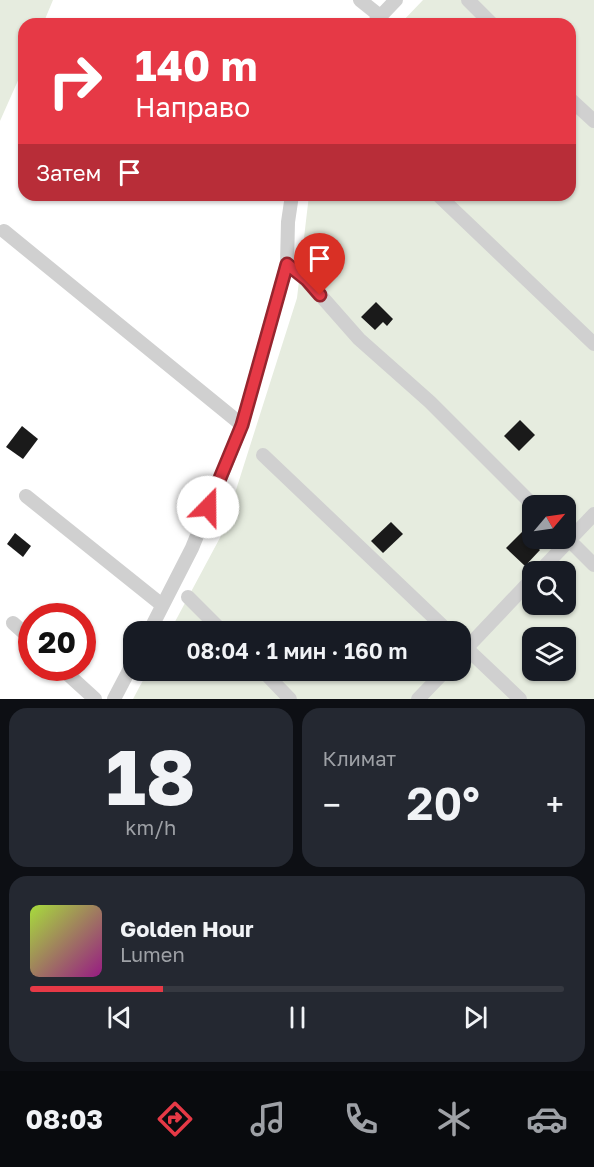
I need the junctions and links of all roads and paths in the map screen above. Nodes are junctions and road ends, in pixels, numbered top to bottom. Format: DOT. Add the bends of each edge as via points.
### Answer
graph roads {
  1 [pos="360,0"];
  2 [pos="396,0"];
  3 [pos="468,0"];
  4 [pos="375,18"];
  5 [pos="379,18"];
  6 [pos="486,18"];
  7 [pos="576,104"];
  8 [pos="594,121"];
  9 [pos="289,201"];
  10 [pos="444,201"];
  11 [pos="4,231"];
  12 [pos="287,264"];
  13 [pos="594,344"];
  14 [pos="242,425"];
  15 [pos="263,455"];
  16 [pos="523,495"];
  17 [pos="26,496"];
  18 [pos="594,514"];
  19 [pos="576,531"];
  20 [pos="576,548"];
  21 [pos="559,549"];
  22 [pos="548,561"];
  23 [pos="594,565"];
  24 [pos="522,589"];
  25 [pos="189,597"];
  26 [pos="162,605"];
  27 [pos="154,621"];
  28 [pos="212,621"];
  29 [pos="437,621"];
  30 [pos="13,623"];
  31 [pos="18,627"];
  32 [pos="471,641"];
  33 [pos="471,656"];
  34 [pos="75,681"];
  35 [pos="123,681"];
  36 [pos="273,681"];
  37 [pos="435,681"];
  38 [pos="95,699"];
  39 [pos="114,699"];
  40 [pos="290,699"];
  41 [pos="418,699"];
  42 [pos="520,699"];
  1 -- 4 [label="lane"];
  2 -- 5 [label="lane"];
  3 -- 6 [label="lane"];
  7 -- 8 [label="lane"];
  9 -- 12 [label="lane"];
  10 -- 13 [label="lane"];
  11 -- 14 [label="lane"];
  12 -- 14 [label="lane"];
  12 -- 16 [label="lane" via="307,280 359,339 430,402"];
  14 -- 26 [label="lane" via="192,548"];
  15 -- 29 [label="lane"];
  17 -- 26 [label="lane"];
  18 -- 19 [label="lane"];
  20 -- 23 [label="lane"];
  21 -- 22 [label="lane"];
  24 -- 32 [label="lane"];
  25 -- 28 [label="lane"];
  26 -- 27 [label="lane"];
  30 -- 31 [label="lane"];
  33 -- 42 [label="lane"];
  34 -- 38 [label="lane"];
  35 -- 39 [label="lane"];
  36 -- 40 [label="lane"];
  37 -- 41 [label="lane"];
}
